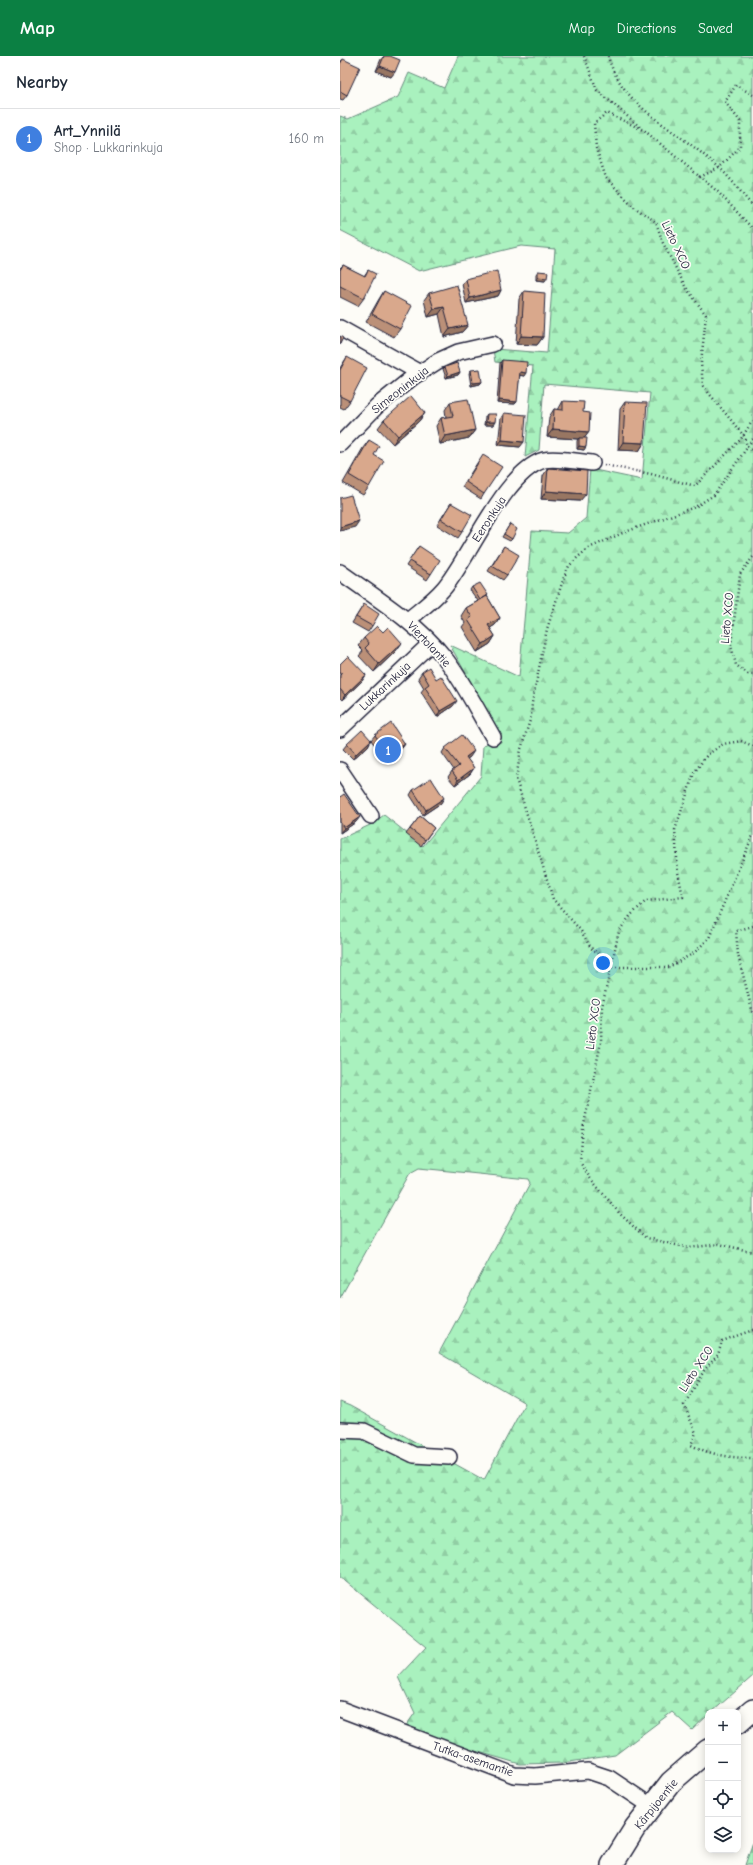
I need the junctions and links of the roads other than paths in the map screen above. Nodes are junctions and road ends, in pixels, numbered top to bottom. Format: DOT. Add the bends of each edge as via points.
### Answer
graph roads {
  1 [pos="340,328"];
  2 [pos="493,344"];
  3 [pos="420,373"];
  4 [pos="340,444"];
  5 [pos="592,463"];
  6 [pos="340,572"];
  7 [pos="408,620"];
  8 [pos="431,643"];
  9 [pos="340,729"];
  10 [pos="493,738"];
  11 [pos="340,770"];
  12 [pos="371,816"];
  13 [pos="340,1430"];
  14 [pos="449,1457"];
  15 [pos="340,1710"];
  16 [pos="753,1710"];
  17 [pos="741,1720"];
  18 [pos="705,1753"];
  19 [pos="652,1806"];
  20 [pos="612,1865"];
  1 -- 3 [label="street"];
  2 -- 3 [label="street, Simeoninkuja" via="458,352"];
  3 -- 4 [label="street, Simeoninkuja" via="377,406"];
  5 -- 7 [label="street, Eeronkuja" via="545,459 533,464 520,475 498,502 444,589"];
  6 -- 7 [label="street, Viertolantie"];
  7 -- 8 [label="street, Viertolantie"];
  8 -- 9 [label="street, Lukkarinkuja"];
  8 -- 10 [label="street, Viertolantie" via="461,680"];
  11 -- 12 [label="street"];
  13 -- 14 [label="street" via="364,1431 414,1455"];
  15 -- 19 [label="street, Tutka-asemantie" via="514,1774 535,1776 588,1772 609,1778"];
  16 -- 17 [label="street"];
  18 -- 19 [label="street, Kärpijoentie" via="671,1782"];
  19 -- 20 [label="street, Kärpijoentie"];
}
